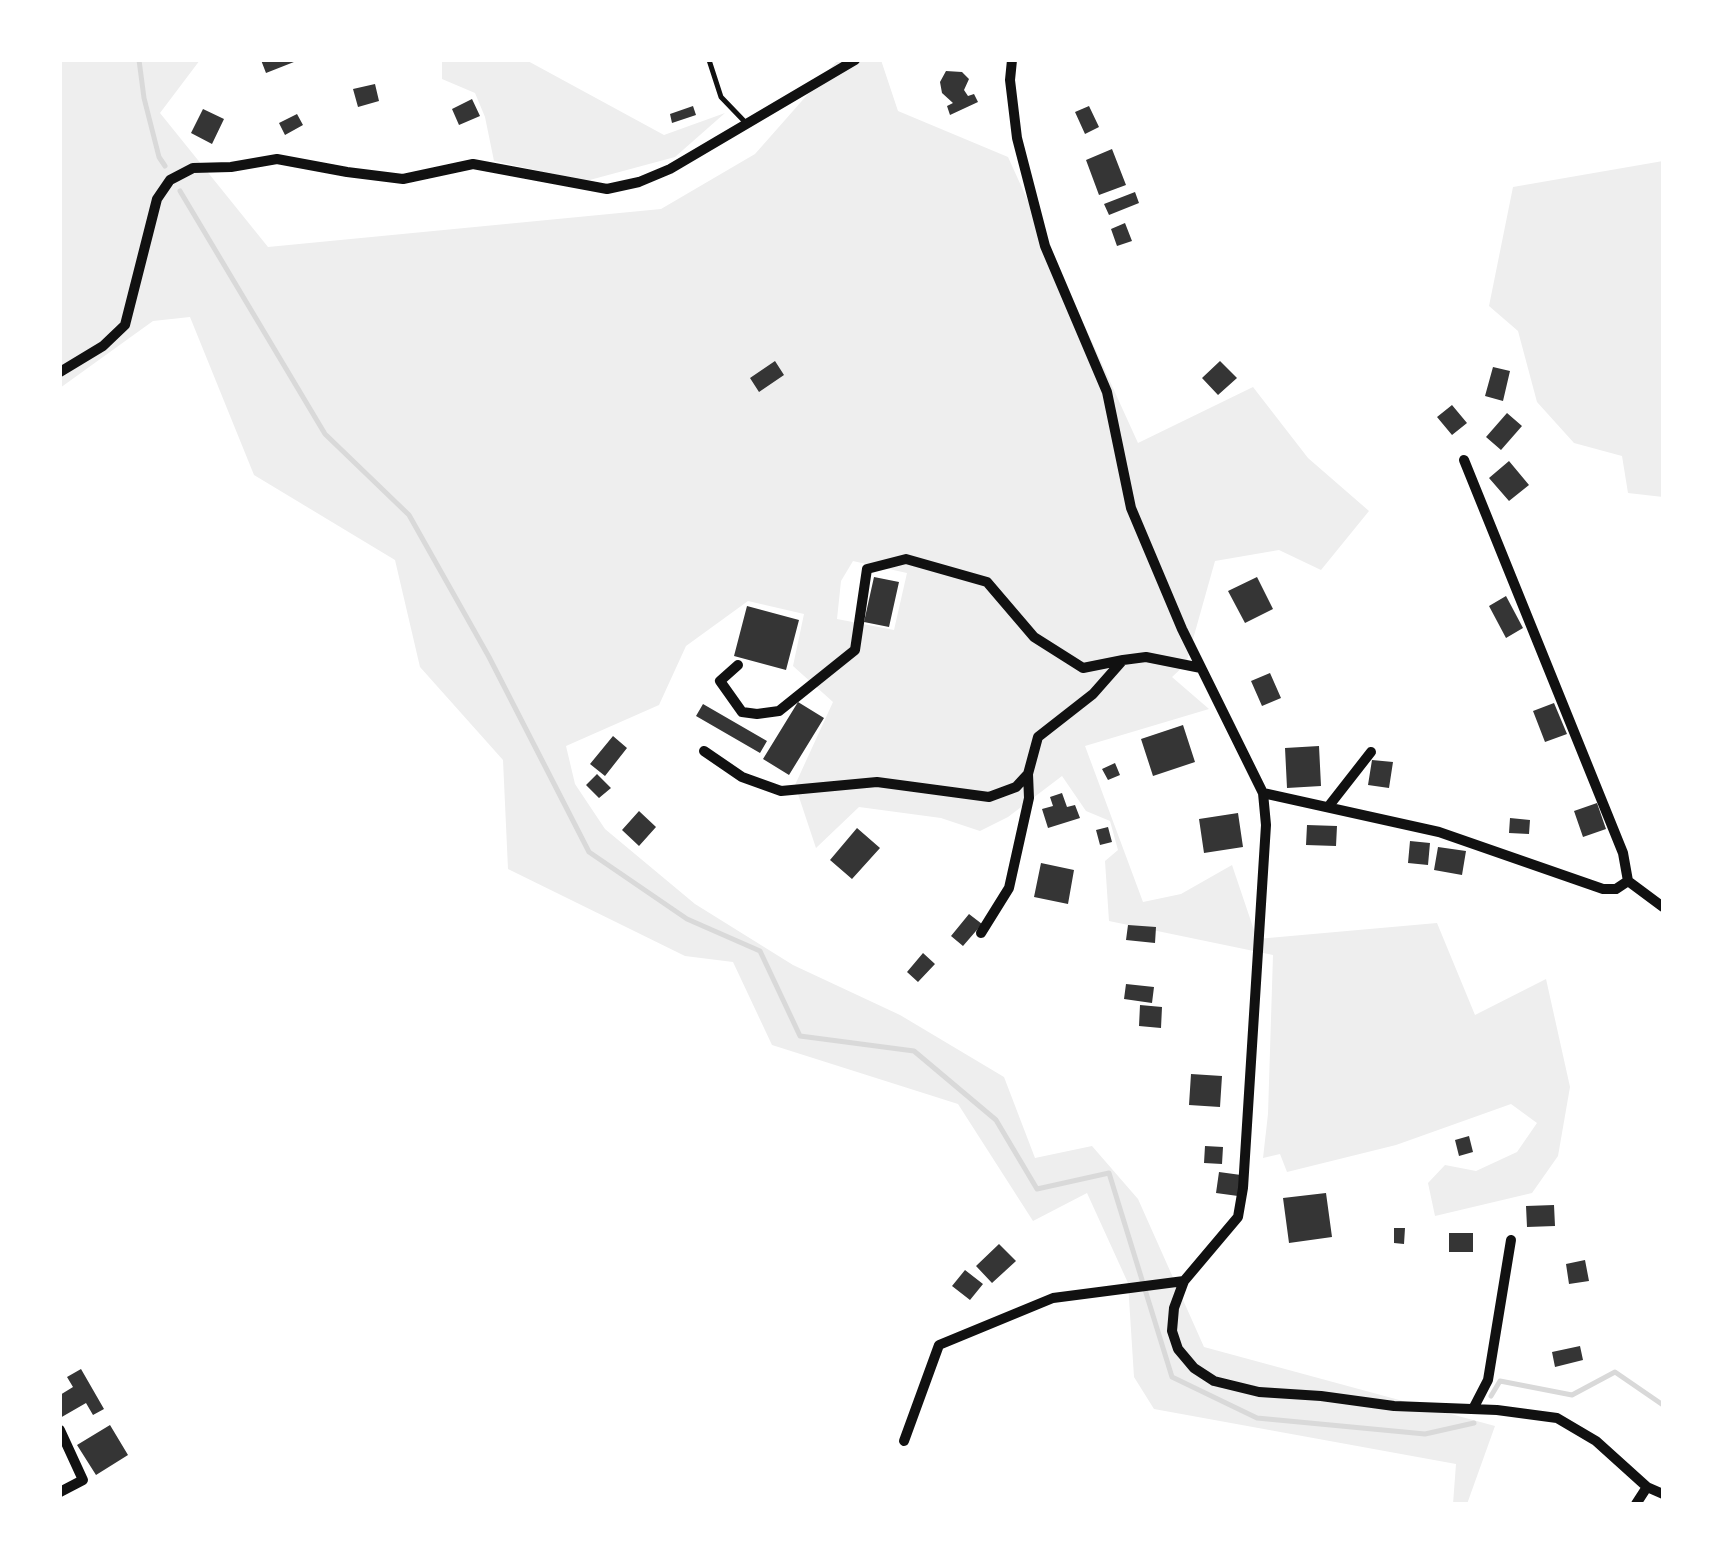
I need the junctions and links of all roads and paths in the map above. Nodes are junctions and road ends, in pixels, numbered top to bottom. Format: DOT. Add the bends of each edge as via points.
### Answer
graph roads {
  1 [pos="708,60"];
  2 [pos="855,60"];
  3 [pos="1012,60"];
  4 [pos="748,125"];
  5 [pos="60,372"];
  6 [pos="1464,460"];
  7 [pos="1123,660"];
  8 [pos="738,665"];
  9 [pos="1200,668"];
  10 [pos="704,751"];
  11 [pos="1371,752"];
  12 [pos="1028,774"];
  13 [pos="1263,793"];
  14 [pos="1328,807"];
  15 [pos="1628,881"];
  16 [pos="1663,906"];
  17 [pos="980,933"];
  18 [pos="1511,1240"];
  19 [pos="1184,1281"];
  20 [pos="1473,1409"];
  21 [pos="60,1430"];
  22 [pos="904,1441"];
  23 [pos="1647,1486"];
  24 [pos="60,1492"];
  25 [pos="1663,1494"];
  26 [pos="1636,1504"];
  1 -- 4 [label="lane" via="721,97"];
  2 -- 4 [label="street"];
  3 -- 9 [label="street" via="1016,138 1045,246 1108,392 1131,508"];
  4 -- 5 [label="street" via="670,169 607,188 473,164 403,178 276,158 193,168 170,180 157,199 124,324"];
  6 -- 15 [label="street" via="1624,854"];
  7 -- 8 [label="street" via="1083,668 1034,637 987,582 906,558 868,569 855,650 779,711 742,712 720,681"];
  7 -- 9 [label="street" via="1146,656"];
  7 -- 12 [label="street" via="1038,738"];
  9 -- 13 [label="street"];
  10 -- 12 [label="street" via="742,777 781,791 877,782 988,797"];
  11 -- 14 [label="street"];
  12 -- 17 [label="street" via="1030,798 1009,888"];
  13 -- 14 [label="street"];
  13 -- 19 [label="street" via="1243,1188 1238,1217"];
  14 -- 15 [label="street" via="1439,832 1603,888"];
  15 -- 16 [label="street"];
  18 -- 20 [label="street" via="1488,1380"];
  19 -- 20 [label="street" via="1172,1331 1178,1350 1214,1381 1259,1392"];
  19 -- 22 [label="street" via="1053,1298 939,1345"];
  20 -- 23 [label="street" via="1557,1418 1596,1441"];
  21 -- 24 [label="street" via="83,1480"];
  23 -- 25 [label="street"];
  23 -- 26 [label="street"];
}
